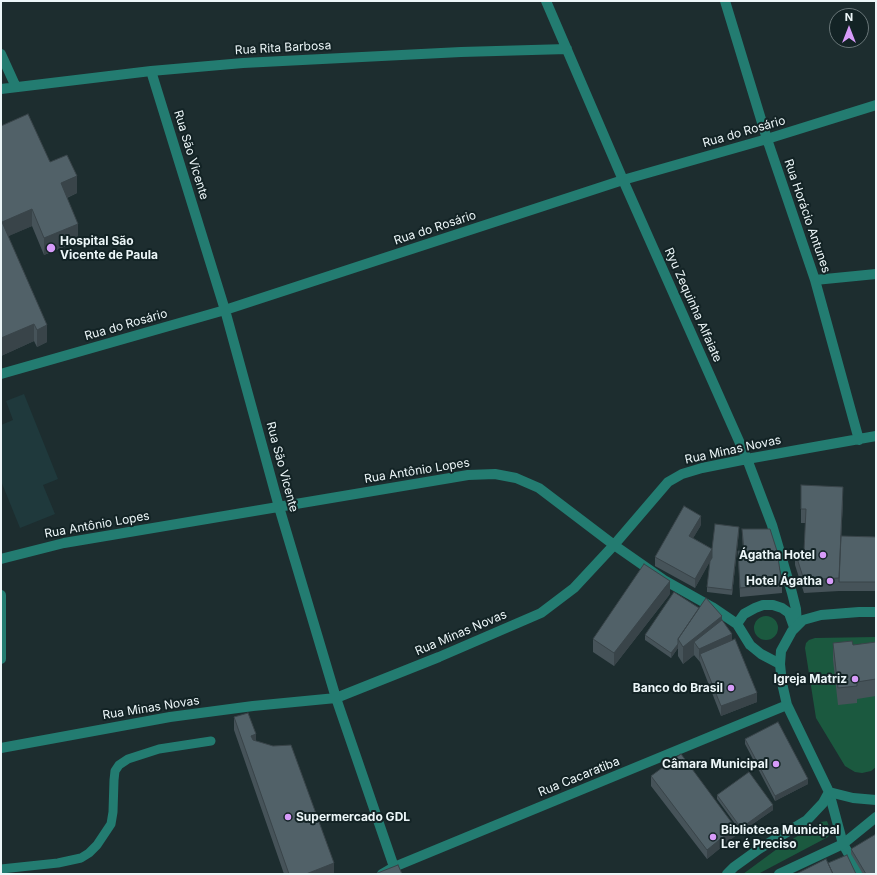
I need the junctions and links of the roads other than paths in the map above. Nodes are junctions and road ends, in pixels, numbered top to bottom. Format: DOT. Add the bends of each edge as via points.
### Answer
graph roads {
  1 [pos="546,1"];
  2 [pos="725,1"];
  3 [pos="567,49"];
  4 [pos="1,54"];
  5 [pos="151,71"];
  6 [pos="16,87"];
  7 [pos="1,89"];
  8 [pos="876,105"];
  9 [pos="767,139"];
  10 [pos="623,180"];
  11 [pos="876,274"];
  12 [pos="815,280"];
  13 [pos="226,310"];
  14 [pos="1,374"];
  15 [pos="876,436"];
  16 [pos="859,440"];
  17 [pos="747,459"];
  18 [pos="279,507"];
  19 [pos="614,545"];
  20 [pos="1,559"];
  21 [pos="1,595"];
  22 [pos="876,612"];
  23 [pos="737,624"];
  24 [pos="796,627"];
  25 [pos="1,659"];
  26 [pos="780,664"];
  27 [pos="336,698"];
  28 [pos="787,705"];
  29 [pos="211,741"];
  30 [pos="1,748"];
  31 [pos="829,792"];
  32 [pos="876,800"];
  33 [pos="876,817"];
  34 [pos="843,844"];
  35 [pos="394,867"];
  36 [pos="1,869"];
  37 [pos="382,874"];
  38 [pos="727,874"];
  39 [pos="779,874"];
  40 [pos="860,874"];
  1 -- 3 [label="street, Ryu Zequinha Alfaiate"];
  2 -- 9 [label="street, Rua Horácio Antunes"];
  3 -- 5 [label="street, Rua Rita Barbosa" via="320,58"];
  3 -- 10 [label="street, Ryu Zequinha Alfaiate"];
  4 -- 6 [label="street"];
  5 -- 6 [label="street, Rua Rita Barbosa"];
  5 -- 13 [label="street, Rua São Vicente"];
  6 -- 7 [label="street, Rua Rita Barbosa"];
  8 -- 9 [label="street, Rua do Rosário"];
  9 -- 10 [label="street, Rua do Rosário"];
  9 -- 12 [label="street, Rua Horácio Antunes"];
  10 -- 13 [label="street, Rua do Rosário"];
  10 -- 17 [label="street, Ryu Zequinha Alfaiate"];
  11 -- 12 [label="street"];
  12 -- 16 [label="street, Rua Horácio Antunes"];
  13 -- 14 [label="street, Rua do Rosário"];
  13 -- 18 [label="street, Rua São Vicente"];
  15 -- 16 [label="street, Rua Minas Novas"];
  16 -- 17 [label="street, Rua Minas Novas"];
  17 -- 19 [label="street, Rua Minas Novas" via="682,474 668,482"];
  17 -- 24 [label="street, Ryu Zequinha Alfaiate" via="774,533 792,593 796,609"];
  18 -- 19 [label="street, Rua Antônio Lopes" via="468,475 495,474 516,478 539,488"];
  18 -- 20 [label="street, Rua Antônio Lopes" via="64,543"];
  18 -- 27 [label="street, Rua São Vicente"];
  19 -- 23 [label="street, Rua Antônio Lopes" via="664,580"];
  19 -- 27 [label="street, Rua Minas Novas" via="574,588 541,613"];
  21 -- 25 [label="street"];
  22 -- 24 [label="street" via="821,615 803,620"];
  23 -- 24 [label="street" via="744,614 755,608 773,605 789,613"];
  23 -- 26 [label="street, Rua Antônio Lopes" via="750,645"];
  24 -- 26 [label="street" via="781,651"];
  26 -- 28 [label="street"];
  27 -- 30 [label="street, Rua Minas Novas" via="170,717"];
  27 -- 35 [label="street, Rua São Vicente"];
  28 -- 31 [label="street"];
  28 -- 35 [label="street, Rua Cacaratiba"];
  29 -- 36 [label="lane" via="159,749 128,759 119,765 115,771 111,824 97,845 81,858"];
  31 -- 32 [label="street"];
  31 -- 34 [label="street"];
  31 -- 38 [label="street" via="823,803 807,820 759,849"];
  33 -- 34 [label="street"];
  34 -- 39 [label="street"];
  34 -- 40 [label="street"];
  35 -- 37 [label="street, Rua Cacaratiba"];
}
